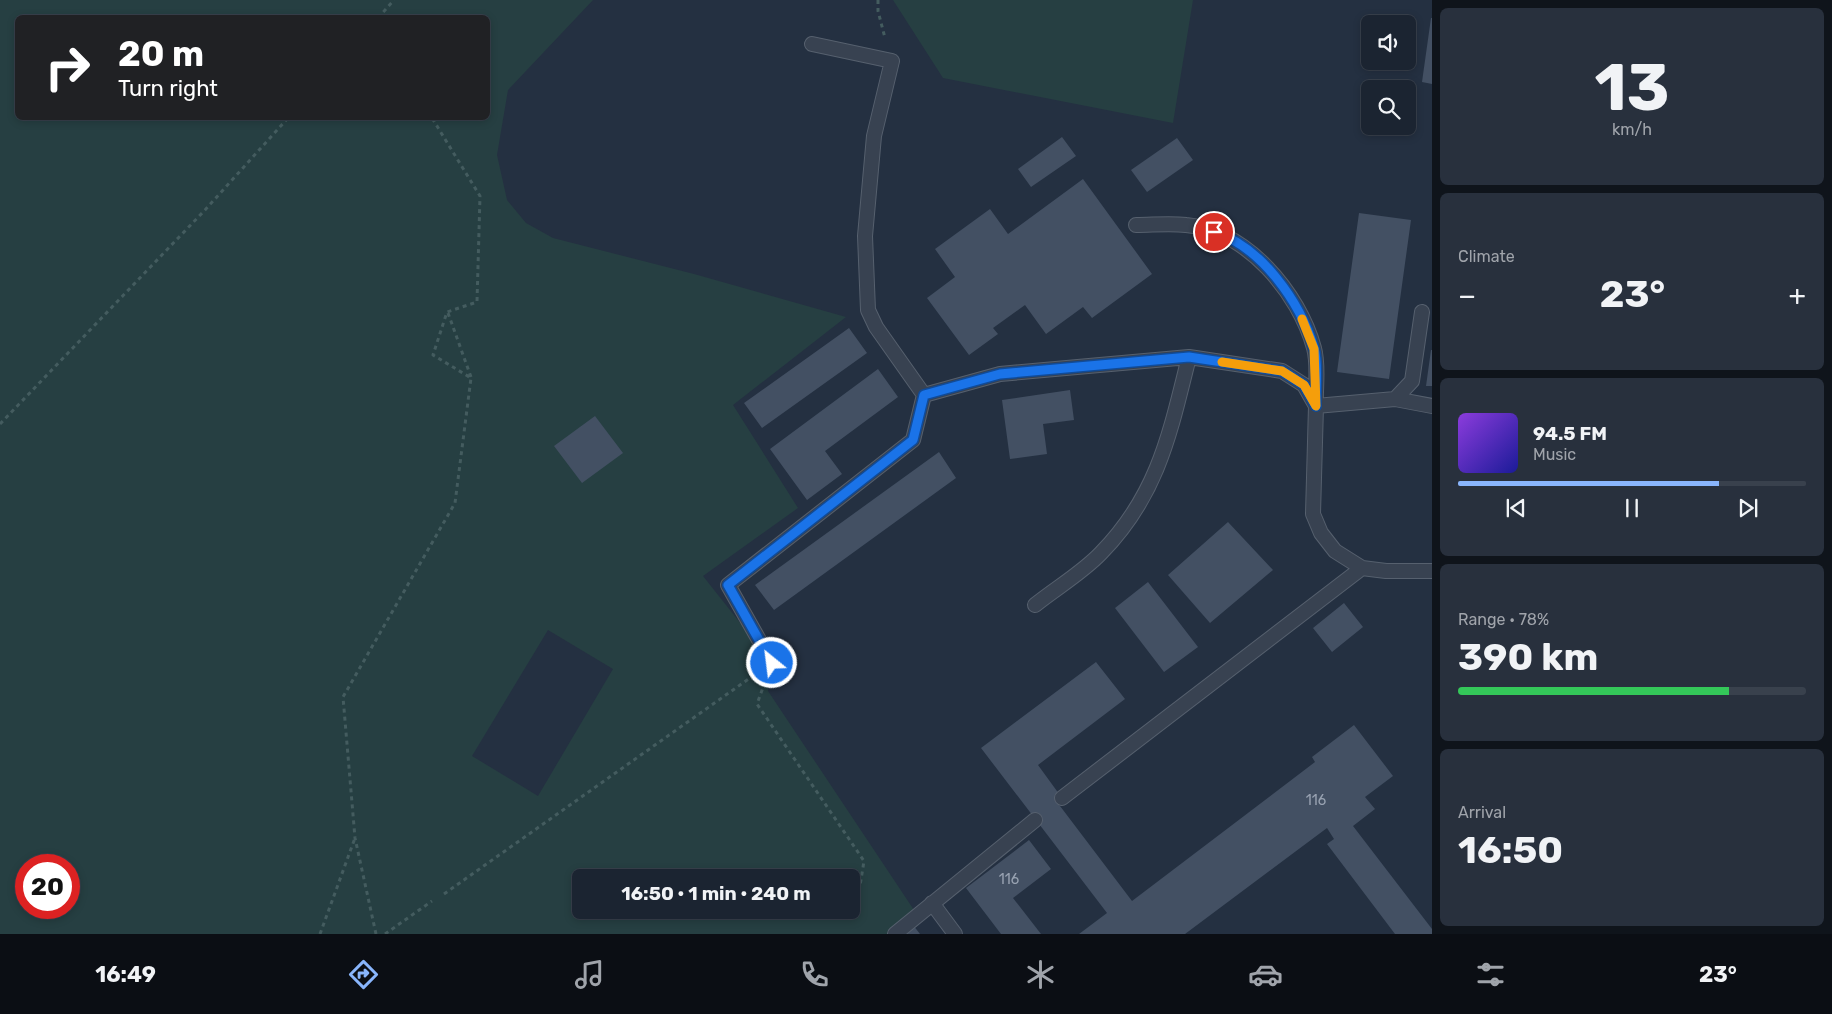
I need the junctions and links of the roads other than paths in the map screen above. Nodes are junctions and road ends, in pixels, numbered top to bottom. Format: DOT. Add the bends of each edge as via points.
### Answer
graph roads {
  1 [pos="812,44"];
  2 [pos="1136,225"];
  3 [pos="1422,312"];
  4 [pos="1189,357"];
  5 [pos="924,395"];
  6 [pos="1395,399"];
  7 [pos="1316,406"];
  8 [pos="1432,406"];
  9 [pos="1362,568"];
  10 [pos="1432,571"];
  11 [pos="1035,605"];
  12 [pos="772,663"];
  13 [pos="1062,798"];
  14 [pos="1035,820"];
  15 [pos="932,903"];
  16 [pos="895,934"];
  17 [pos="954,934"];
  1 -- 5 [label="lane" via="892,61 874,136 865,236 868,310 876,327"];
  2 -- 7 [label="lane" via="1187,225 1226,236 1267,267 1294,301 1314,349"];
  3 -- 6 [label="lane" via="1412,382"];
  4 -- 5 [label="lane" via="1000,374"];
  4 -- 7 [label="lane" via="1282,371 1304,385"];
  4 -- 11 [label="lane" via="1166,450 1140,507 1101,554"];
  5 -- 12 [label="lane" via="913,440 728,585"];
  6 -- 7 [label="lane"];
  6 -- 8 [label="lane"];
  7 -- 9 [label="lane" via="1313,514 1321,533 1335,551"];
  9 -- 10 [label="lane"];
  9 -- 13 [label="lane"];
  14 -- 15 [label="lane"];
  15 -- 16 [label="lane"];
  15 -- 17 [label="lane"];
}
